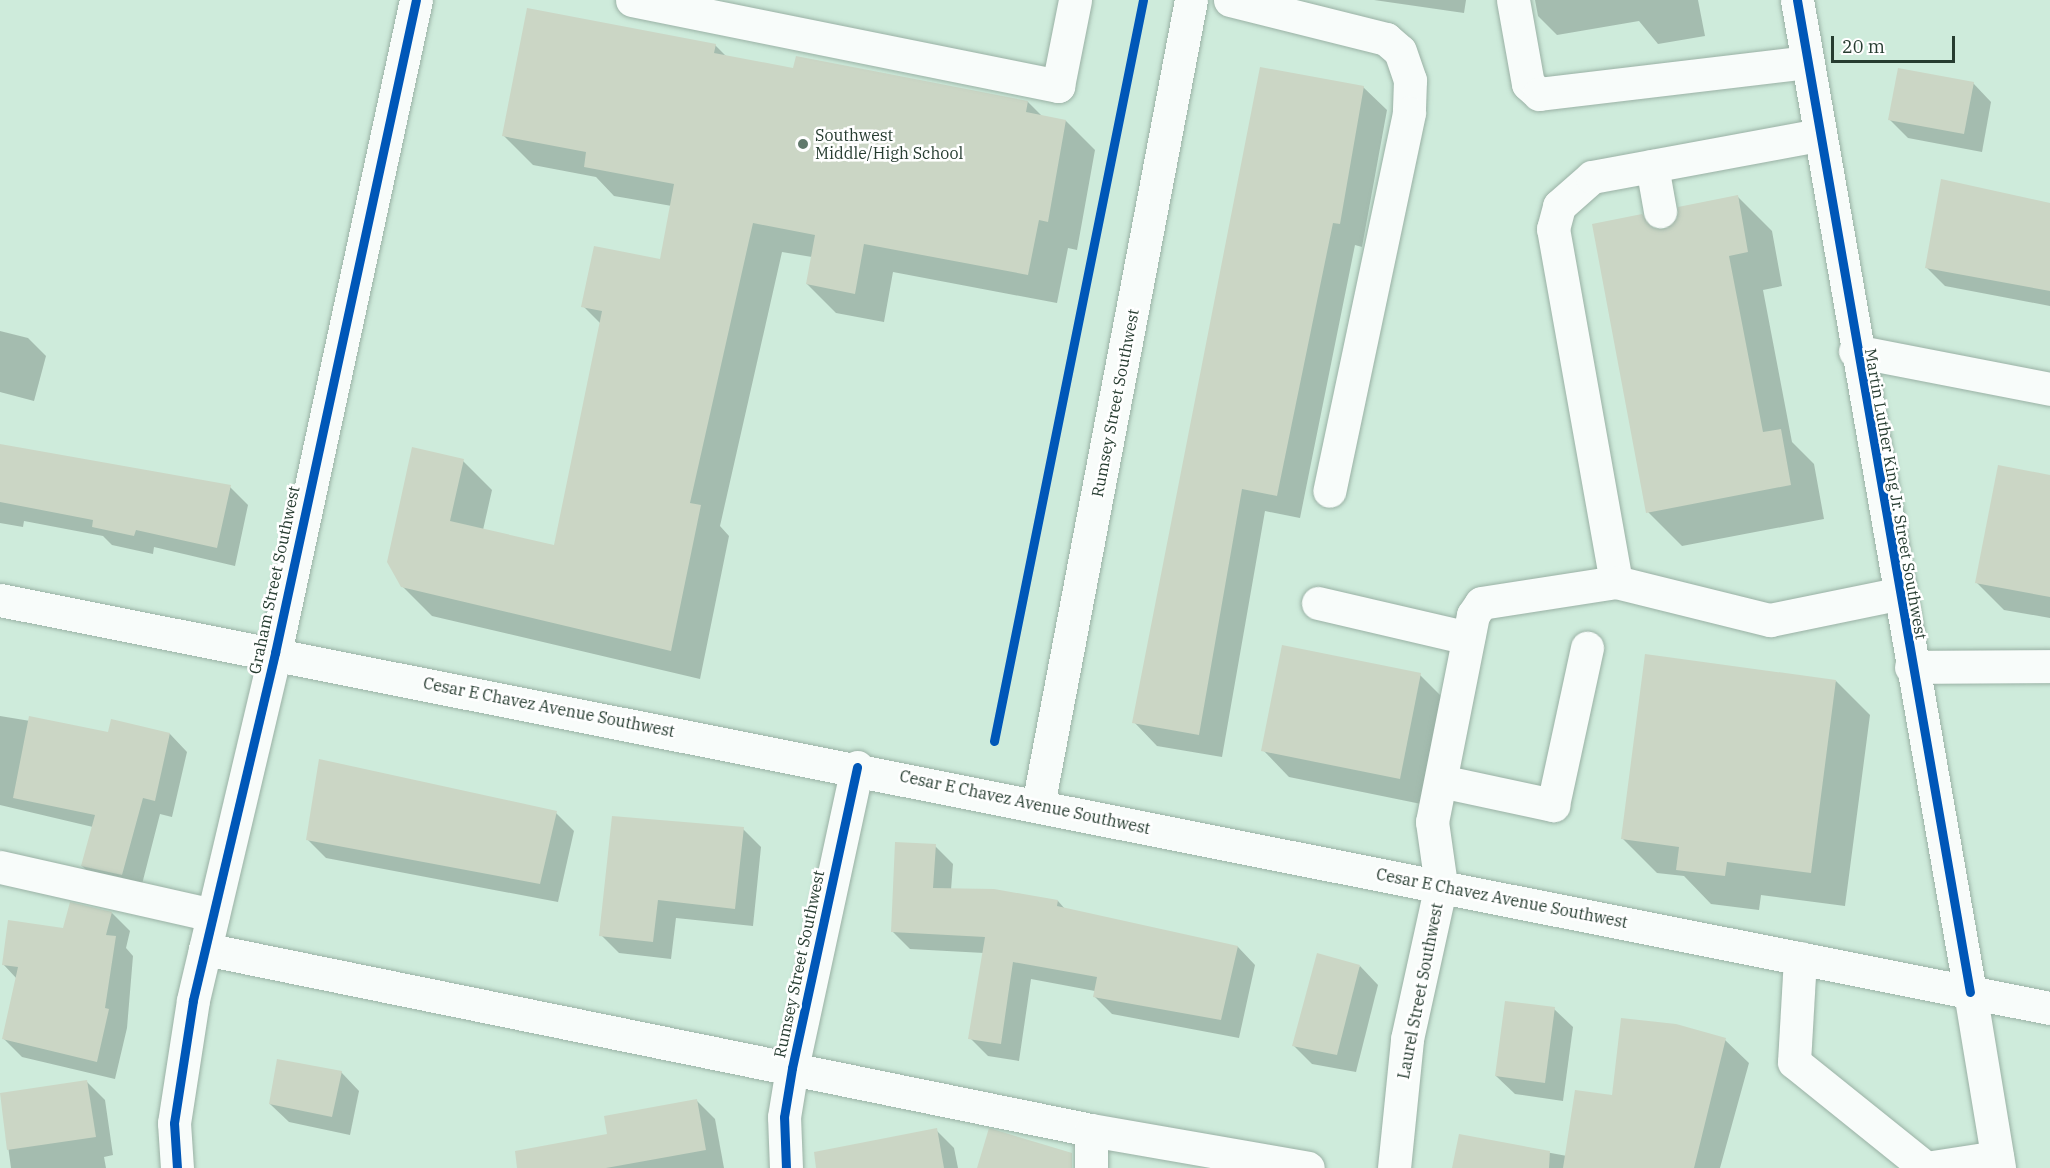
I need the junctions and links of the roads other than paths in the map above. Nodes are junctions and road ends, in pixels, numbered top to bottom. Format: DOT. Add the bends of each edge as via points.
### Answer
graph roads {
  1 [pos="416,0"];
  2 [pos="632,0"];
  3 [pos="1075,0"];
  4 [pos="1191,0"];
  5 [pos="1230,0"];
  6 [pos="1513,0"];
  7 [pos="1797,0"];
  8 [pos="1807,62"];
  9 [pos="1819,135"];
  10 [pos="1652,166"];
  11 [pos="1660,211"];
  12 [pos="1855,351"];
  13 [pos="2050,389"];
  14 [pos="1329,491"];
  15 [pos="1616,582"];
  16 [pos="1897,594"];
  17 [pos="0,600"];
  18 [pos="1318,603"];
  19 [pos="1468,638"];
  20 [pos="1587,648"];
  21 [pos="274,653"];
  22 [pos="2050,666"];
  23 [pos="1911,667"];
  24 [pos="856,767"];
  25 [pos="1441,781"];
  26 [pos="1038,805"];
  27 [pos="0,867"];
  28 [pos="1440,885"];
  29 [pos="213,915"];
  30 [pos="205,949"];
  31 [pos="1800,958"];
  32 [pos="1970,992"];
  33 [pos="2050,1008"];
  34 [pos="792,1068"];
  35 [pos="1091,1130"];
  36 [pos="1998,1162"];
  37 [pos="177,1168"];
  38 [pos="786,1168"];
  39 [pos="1091,1168"];
  40 [pos="1308,1168"];
  41 [pos="1394,1168"];
  1 -- 21 [label="main road, Graham Street Southwest"];
  2 -- 3 [label="main road" via="1058,86"];
  4 -- 26 [label="main road, Rumsey Street Southwest"];
  5 -- 14 [label="main road" via="1386,39 1400,51 1410,80 1409,113"];
  6 -- 8 [label="main road" via="1528,84 1539,93"];
  7 -- 8 [label="main road, Martin Luther King Jr. Street Southwest"];
  8 -- 9 [label="main road, Martin Luther King Jr. Street Southwest"];
  9 -- 10 [label="main road"];
  9 -- 12 [label="main road, Martin Luther King Jr. Street Southwest"];
  10 -- 11 [label="main road"];
  10 -- 15 [label="main road" via="1592,177 1559,206 1553,229"];
  12 -- 13 [label="main road"];
  12 -- 16 [label="main road, Martin Luther King Jr. Street Southwest"];
  15 -- 16 [label="main road" via="1770,620"];
  15 -- 19 [label="main road, Laurel Street Southwest" via="1492,598 1473,615"];
  16 -- 23 [label="main road, Martin Luther King Jr. Street Southwest"];
  17 -- 21 [label="main road, Cesar E Chavez Avenue Southwest"];
  18 -- 19 [label="main road"];
  19 -- 25 [label="main road, Laurel Street Southwest"];
  20 -- 25 [label="main road" via="1553,805"];
  21 -- 24 [label="main road, Cesar E Chavez Avenue Southwest"];
  21 -- 29 [label="main road, Graham Street Southwest"];
  22 -- 23 [label="main road"];
  23 -- 32 [label="main road, Martin Luther King Jr. Street Southwest"];
  24 -- 26 [label="main road, Cesar E Chavez Avenue Southwest"];
  24 -- 34 [label="main road, Rumsey Street Southwest"];
  25 -- 28 [label="main road, Laurel Street Southwest" via="1432,822"];
  26 -- 28 [label="main road, Cesar E Chavez Avenue Southwest"];
  27 -- 29 [label="main road"];
  28 -- 31 [label="main road, Cesar E Chavez Avenue Southwest"];
  28 -- 41 [label="main road, Laurel Street Southwest" via="1407,1039"];
  29 -- 30 [label="main road, Graham Street Southwest"];
  30 -- 34 [label="main road"];
  30 -- 37 [label="main road, Graham Street Southwest" via="174,1123"];
  31 -- 32 [label="main road, Cesar E Chavez Avenue Southwest"];
  31 -- 36 [label="main road" via="1794,1062 1926,1168"];
  32 -- 33 [label="main road, Cesar E Chavez Avenue Southwest"];
  32 -- 36 [label="main road, Martin Luther King Jr. Street Southwest"];
  34 -- 35 [label="main road"];
  34 -- 38 [label="main road, Rumsey Street Southwest" via="784,1117"];
  35 -- 39 [label="main road"];
  35 -- 40 [label="main road"];
}
